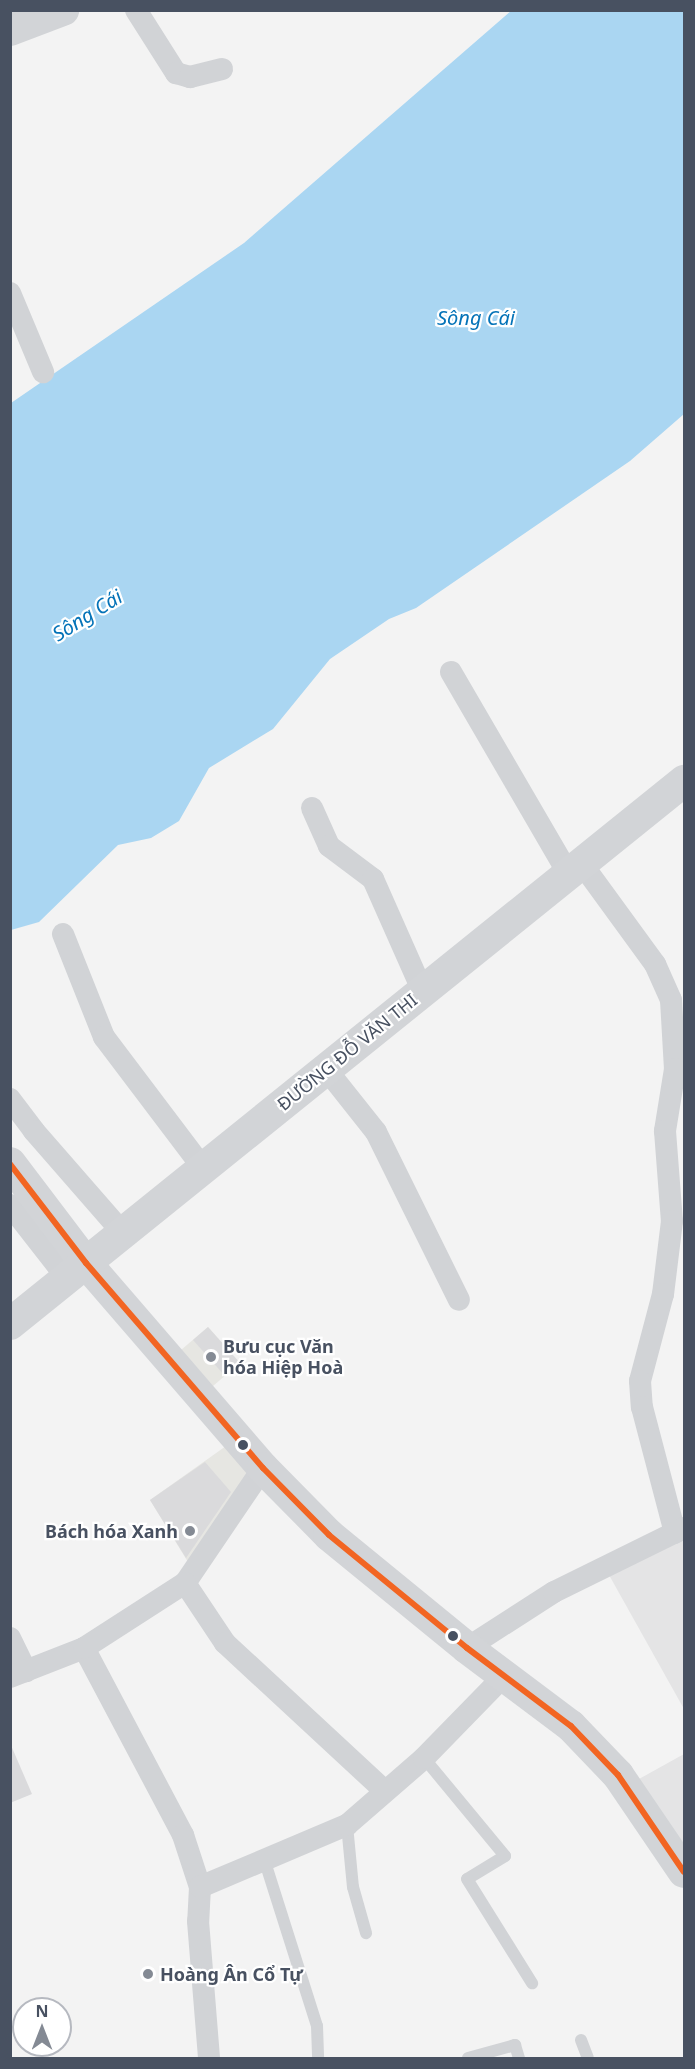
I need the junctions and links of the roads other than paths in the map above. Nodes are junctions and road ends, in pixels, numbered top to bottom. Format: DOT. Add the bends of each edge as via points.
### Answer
graph roads {
  1 [pos="63,10"];
  2 [pos="136,10"];
  3 [pos="10,30"];
  4 [pos="222,69"];
  5 [pos="10,293"];
  6 [pos="43,372"];
  7 [pos="451,672"];
  8 [pos="684,781"];
  9 [pos="312,808"];
  10 [pos="575,869"];
  11 [pos="63,934"];
  12 [pos="423,992"];
  13 [pos="326,1070"];
  14 [pos="680,1074"];
  15 [pos="10,1099"];
  16 [pos="10,1163"];
  17 [pos="203,1168"];
  18 [pos="10,1205"];
  19 [pos="123,1233"];
  20 [pos="77,1270"];
  21 [pos="459,1300"];
  22 [pos="10,1324"];
  23 [pos="263,1468"];
  24 [pos="680,1530"];
  25 [pos="185,1583"];
  26 [pos="10,1638"];
  27 [pos="84,1648"];
  28 [pos="467,1648"];
  29 [pos="18,1674"];
  30 [pos="504,1676"];
  31 [pos="424,1758"];
  32 [pos="384,1790"];
  33 [pos="346,1825"];
  34 [pos="265,1862"];
  35 [pos="684,1872"];
  36 [pos="201,1887"];
  37 [pos="366,1933"];
  38 [pos="532,1983"];
  39 [pos="581,2040"];
  40 [pos="209,2058"];
  41 [pos="318,2058"];
  42 [pos="468,2058"];
  43 [pos="519,2058"];
  44 [pos="588,2058"];
  1 -- 3 [label="main road"];
  2 -- 4 [label="street" via="176,73 190,77"];
  5 -- 6 [label="street"];
  7 -- 10 [label="street"];
  8 -- 10 [label="main road, ĐƯỜNG ĐỖ VĂN THI"];
  9 -- 12 [label="street" via="329,846 373,879"];
  10 -- 12 [label="main road, ĐƯỜNG ĐỖ VĂN THI"];
  10 -- 14 [label="street" via="665,980"];
  11 -- 17 [label="street" via="104,1037"];
  12 -- 13 [label="main road, ĐƯỜNG ĐỖ VĂN THI"];
  13 -- 17 [label="main road, ĐƯỜNG ĐỖ VĂN THI"];
  13 -- 21 [label="street" via="376,1132"];
  14 -- 24 [label="street" via="665,1131 672,1221 666,1273 640,1381 642,1407"];
  15 -- 19 [label="street"];
  16 -- 20 [label="main road"];
  17 -- 19 [label="main road, ĐƯỜNG ĐỖ VĂN THI"];
  18 -- 20 [label="street"];
  19 -- 20 [label="main road, ĐƯỜNG ĐỖ VĂN THI"];
  20 -- 22 [label="main road, ĐƯỜNG ĐỖ VĂN THI"];
  20 -- 23 [label="main road"];
  23 -- 25 [label="street"];
  23 -- 28 [label="main road" via="329,1535"];
  24 -- 28 [label="street" via="554,1592"];
  25 -- 27 [label="street"];
  25 -- 32 [label="street" via="225,1643"];
  26 -- 29 [label="street"];
  27 -- 29 [label="street"];
  27 -- 36 [label="street" via="183,1835"];
  28 -- 30 [label="main road"];
  30 -- 31 [label="street"];
  30 -- 35 [label="main road" via="571,1726 618,1775"];
  31 -- 32 [label="street"];
  31 -- 38 [label="lane" via="505,1856 467,1879"];
  32 -- 33 [label="street"];
  33 -- 34 [label="street"];
  33 -- 37 [label="lane" via="353,1887"];
  34 -- 36 [label="street"];
  34 -- 41 [label="lane" via="317,2026"];
  36 -- 40 [label="street" via="198,1921"];
  39 -- 44 [label="lane"];
  42 -- 43 [label="lane" via="515,2045"];
}
